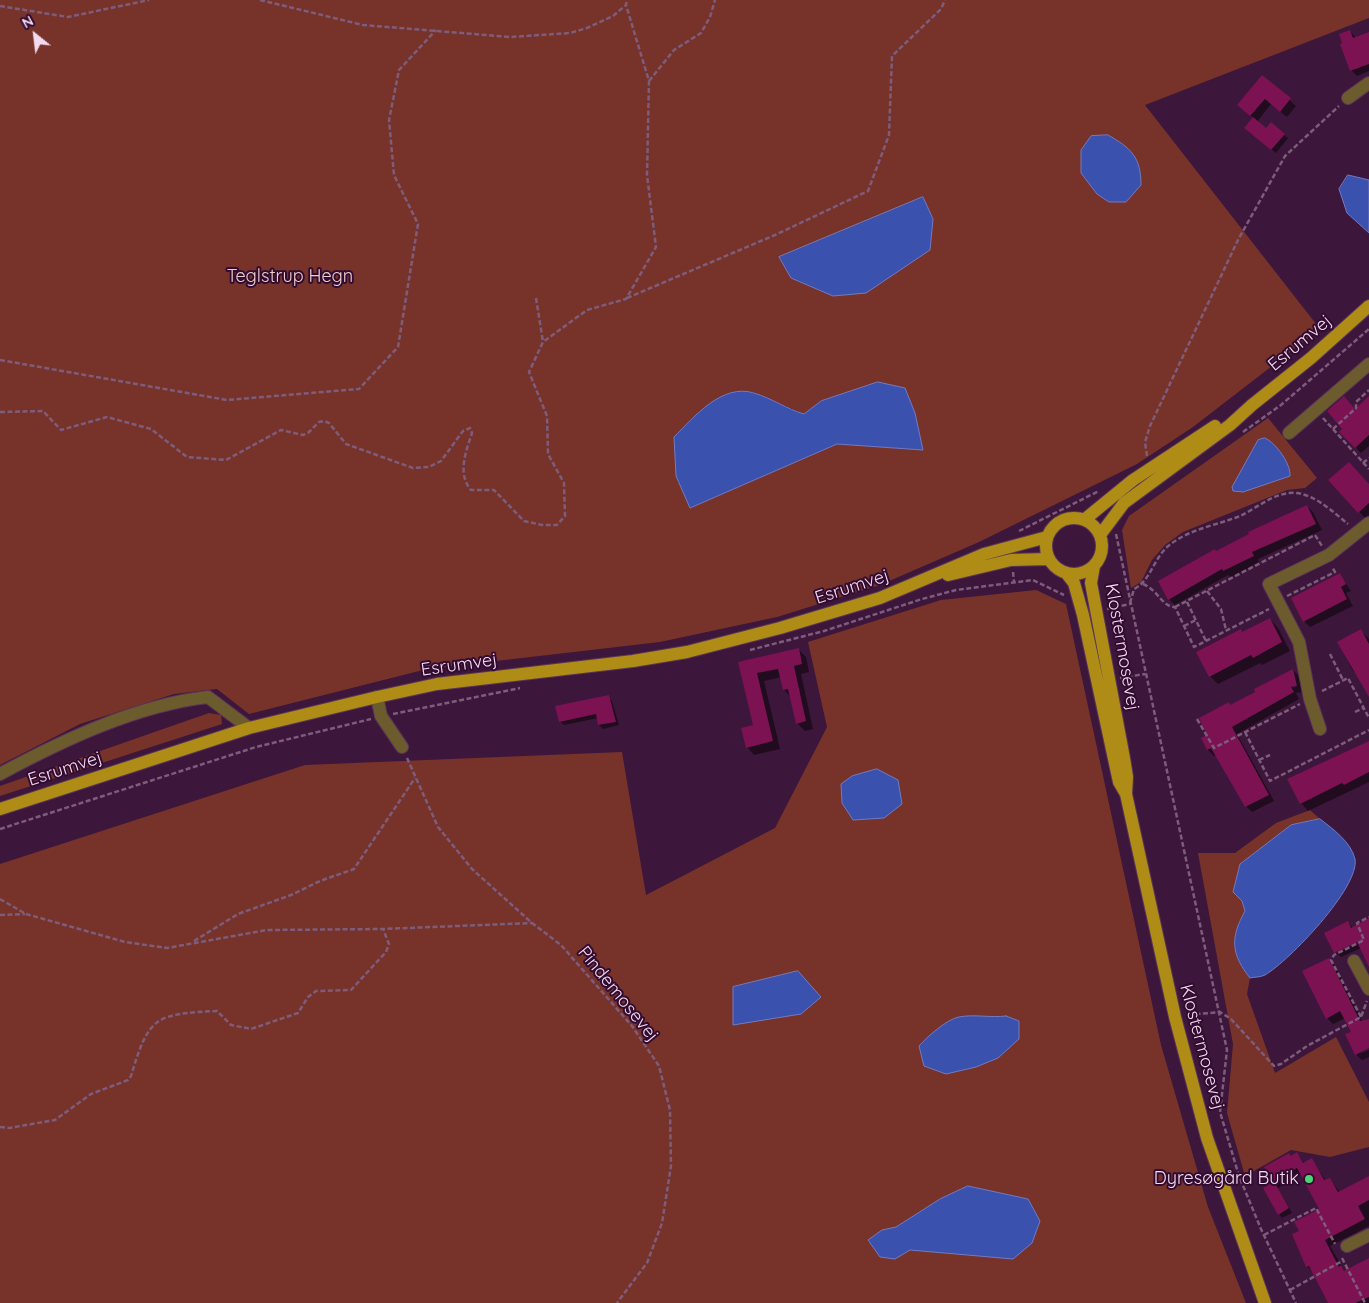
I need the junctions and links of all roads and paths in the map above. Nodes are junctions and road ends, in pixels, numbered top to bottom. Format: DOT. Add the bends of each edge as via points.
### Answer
graph roads {
  1 [pos="149,0"];
  2 [pos="260,0"];
  3 [pos="627,0"];
  4 [pos="715,0"];
  5 [pos="944,0"];
  6 [pos="626,4"];
  7 [pos="0,6"];
  8 [pos="436,30"];
  9 [pos="649,81"];
  10 [pos="1369,84"];
  11 [pos="1348,98"];
  12 [pos="536,298"];
  13 [pos="626,299"];
  14 [pos="1369,306"];
  15 [pos="1369,329"];
  16 [pos="544,342"];
  17 [pos="0,360"];
  18 [pos="1369,364"];
  19 [pos="1369,390"];
  20 [pos="1252,404"];
  21 [pos="1315,410"];
  22 [pos="0,412"];
  23 [pos="1333,429"];
  24 [pos="1289,433"];
  25 [pos="1235,437"];
  26 [pos="1148,458"];
  27 [pos="1369,458"];
  28 [pos="1364,463"];
  29 [pos="1369,469"];
  30 [pos="1103,489"];
  31 [pos="1084,520"];
  32 [pos="1119,526"];
  33 [pos="1361,530"];
  34 [pos="1100,535"];
  35 [pos="1047,537"];
  36 [pos="1007,547"];
  37 [pos="1048,559"];
  38 [pos="1094,566"];
  39 [pos="1067,574"];
  40 [pos="928,579"];
  41 [pos="1014,582"];
  42 [pos="1143,584"];
  43 [pos="1207,591"];
  44 [pos="1069,601"];
  45 [pos="1187,601"];
  46 [pos="1279,603"];
  47 [pos="1130,604"];
  48 [pos="1101,610"];
  49 [pos="1196,620"];
  50 [pos="1184,626"];
  51 [pos="1226,630"];
  52 [pos="1206,641"];
  53 [pos="1330,654"];
  54 [pos="1343,680"];
  55 [pos="1313,696"];
  56 [pos="377,697"];
  57 [pos="1363,707"];
  58 [pos="1355,712"];
  59 [pos="381,716"];
  60 [pos="1369,718"];
  61 [pos="1197,719"];
  62 [pos="249,728"];
  63 [pos="1320,729"];
  64 [pos="1369,730"];
  65 [pos="1245,732"];
  66 [pos="402,747"];
  67 [pos="1270,755"];
  68 [pos="1259,760"];
  69 [pos="0,774"];
  70 [pos="415,778"];
  71 [pos="1126,794"];
  72 [pos="0,809"];
  73 [pos="0,829"];
  74 [pos="0,899"];
  75 [pos="26,914"];
  76 [pos="0,915"];
  77 [pos="532,923"];
  78 [pos="383,930"];
  79 [pos="193,942"];
  80 [pos="1354,961"];
  81 [pos="1369,989"];
  82 [pos="1369,995"];
  83 [pos="1220,1012"];
  84 [pos="1175,1017"];
  85 [pos="0,1127"];
  86 [pos="1369,1235"];
  87 [pos="1264,1236"];
  88 [pos="1347,1246"];
  89 [pos="1344,1261"];
  90 [pos="1289,1290"];
  91 [pos="617,1303"];
  92 [pos="1265,1303"];
  93 [pos="1296,1303"];
  94 [pos="1365,1303"];
  1 -- 7 [label="path" via="68,17"];
  2 -- 8 [label="path" via="363,25"];
  3 -- 6 [label="path"];
  4 -- 9 [label="path" via="701,34 674,50"];
  5 -- 13 [label="path" via="941,9 892,56 889,135 868,191"];
  6 -- 8 [label="path" via="613,16 570,33 510,37"];
  6 -- 9 [label="path"];
  8 -- 17 [label="path" via="399,70 390,120 394,175 418,224 398,347 359,389 228,400"];
  9 -- 13 [label="path" via="647,175 656,247"];
  10 -- 11 [label="street"];
  11 -- 26 [label="path" via="1285,156 1262,196 1150,426 1145,442"];
  12 -- 16 [label="path"];
  13 -- 16 [label="path" via="587,310"];
  14 -- 20 [label="main road, Esrumvej" via="1311,358"];
  15 -- 25 [label="path" via="1281,405"];
  16 -- 22 [label="path" via="530,372 547,416 548,454 564,483 565,516 557,525 524,521 494,490 471,490 464,478 463,464 472,433 470,428 463,431 441,461 429,467 413,468 346,444 324,421 303,436 281,430 226,460 187,457 150,429 107,417 61,430 42,411"];
  18 -- 21 [label="street"];
  19 -- 23 [label="path" via="1356,402 1356,408"];
  20 -- 31 [label="main road, Esrumvej" via="1132,480"];
  20 -- 34 [label="main road, Esrumvej" via="1205,444 1124,503"];
  21 -- 23 [label="path"];
  21 -- 24 [label="street"];
  23 -- 28 [label="path"];
  27 -- 28 [label="path"];
  28 -- 29 [label="path"];
  30 -- 36 [label="path" via="1005,538"];
  31 -- 34 [label="main road"];
  31 -- 35 [label="main road" via="1071,518 1061,521"];
  32 -- 47 [label="path" via="1116,534"];
  33 -- 42 [label="path" via="1314,498 1283,494 1178,540 1158,558"];
  33 -- 46 [label="street" via="1329,555 1269,584"];
  34 -- 38 [label="main road" via="1102,551"];
  35 -- 36 [label="main road, Esrumvej"];
  35 -- 37 [label="main road"];
  36 -- 40 [label="main road, Esrumvej" via="960,563"];
  37 -- 39 [label="main road"];
  37 -- 40 [label="main road, Esrumvej" via="1011,560"];
  38 -- 39 [label="main road" via="1081,573"];
  38 -- 71 [label="main road, Klostermosevej" via="1091,583 1124,758"];
  39 -- 71 [label="main road, Klostermosevej" via="1074,583 1083,614 1119,782"];
  40 -- 56 [label="main road, Esrumvej" via="871,601 687,652 437,684"];
  41 -- 44 [label="path" via="1033,580 1050,587"];
  42 -- 47 [label="path" via="1134,589"];
  42 -- 50 [label="path" via="1155,590 1167,605 1175,607"];
  43 -- 51 [label="path" via="1221,609"];
  45 -- 49 [label="path"];
  46 -- 51 [label="path"];
  46 -- 55 [label="street" via="1298,642"];
  47 -- 48 [label="path"];
  47 -- 83 [label="path"];
  49 -- 50 [label="path"];
  49 -- 52 [label="path"];
  50 -- 52 [label="path" via="1194,647"];
  51 -- 52 [label="path"];
  53 -- 54 [label="path"];
  54 -- 55 [label="path"];
  54 -- 57 [label="path" via="1348,678"];
  55 -- 63 [label="street"];
  55 -- 65 [label="path"];
  56 -- 59 [label="street"];
  56 -- 62 [label="main road, Esrumvej"];
  57 -- 58 [label="path"];
  57 -- 60 [label="path"];
  59 -- 66 [label="street"];
  59 -- 73 [label="path" via="256,747"];
  61 -- 65 [label="path" via="1214,748"];
  62 -- 69 [label="street" via="208,697 177,701 125,717"];
  62 -- 72 [label="main road, Esrumvej"];
  64 -- 68 [label="path" via="1270,781"];
  65 -- 68 [label="path"];
  66 -- 70 [label="path, Pindemosevej"];
  67 -- 68 [label="path"];
  70 -- 77 [label="path, Pindemosevej" via="438,827 472,869"];
  70 -- 79 [label="path" via="354,869 238,914"];
  71 -- 84 [label="main road, Klostermosevej"];
  74 -- 75 [label="path"];
  75 -- 76 [label="path"];
  75 -- 79 [label="path" via="125,942 167,948"];
  77 -- 78 [label="path"];
  77 -- 91 [label="path, Pindemosevej" via="561,945 632,1026 659,1066 670,1110 671,1166 662,1223 647,1263"];
  78 -- 79 [label="path" via="268,930"];
  78 -- 85 [label="path" via="389,944 386,952 351,990 316,991 298,1013 251,1029 231,1025 217,1011 177,1014 157,1021 142,1039 128,1080 91,1094 55,1120"];
  80 -- 81 [label="street"];
  82 -- 83 [label="path" via="1360,1018 1274,1066 1231,1019"];
  83 -- 84 [label="path"];
  83 -- 87 [label="path" via="1227,1050 1220,1112 1240,1176"];
  84 -- 92 [label="main road, Klostermosevej" via="1207,1138"];
  86 -- 88 [label="street"];
  87 -- 89 [label="path" via="1316,1208"];
  87 -- 90 [label="path"];
  88 -- 89 [label="path"];
  89 -- 90 [label="path"];
  89 -- 94 [label="path"];
  90 -- 93 [label="path"];
}
